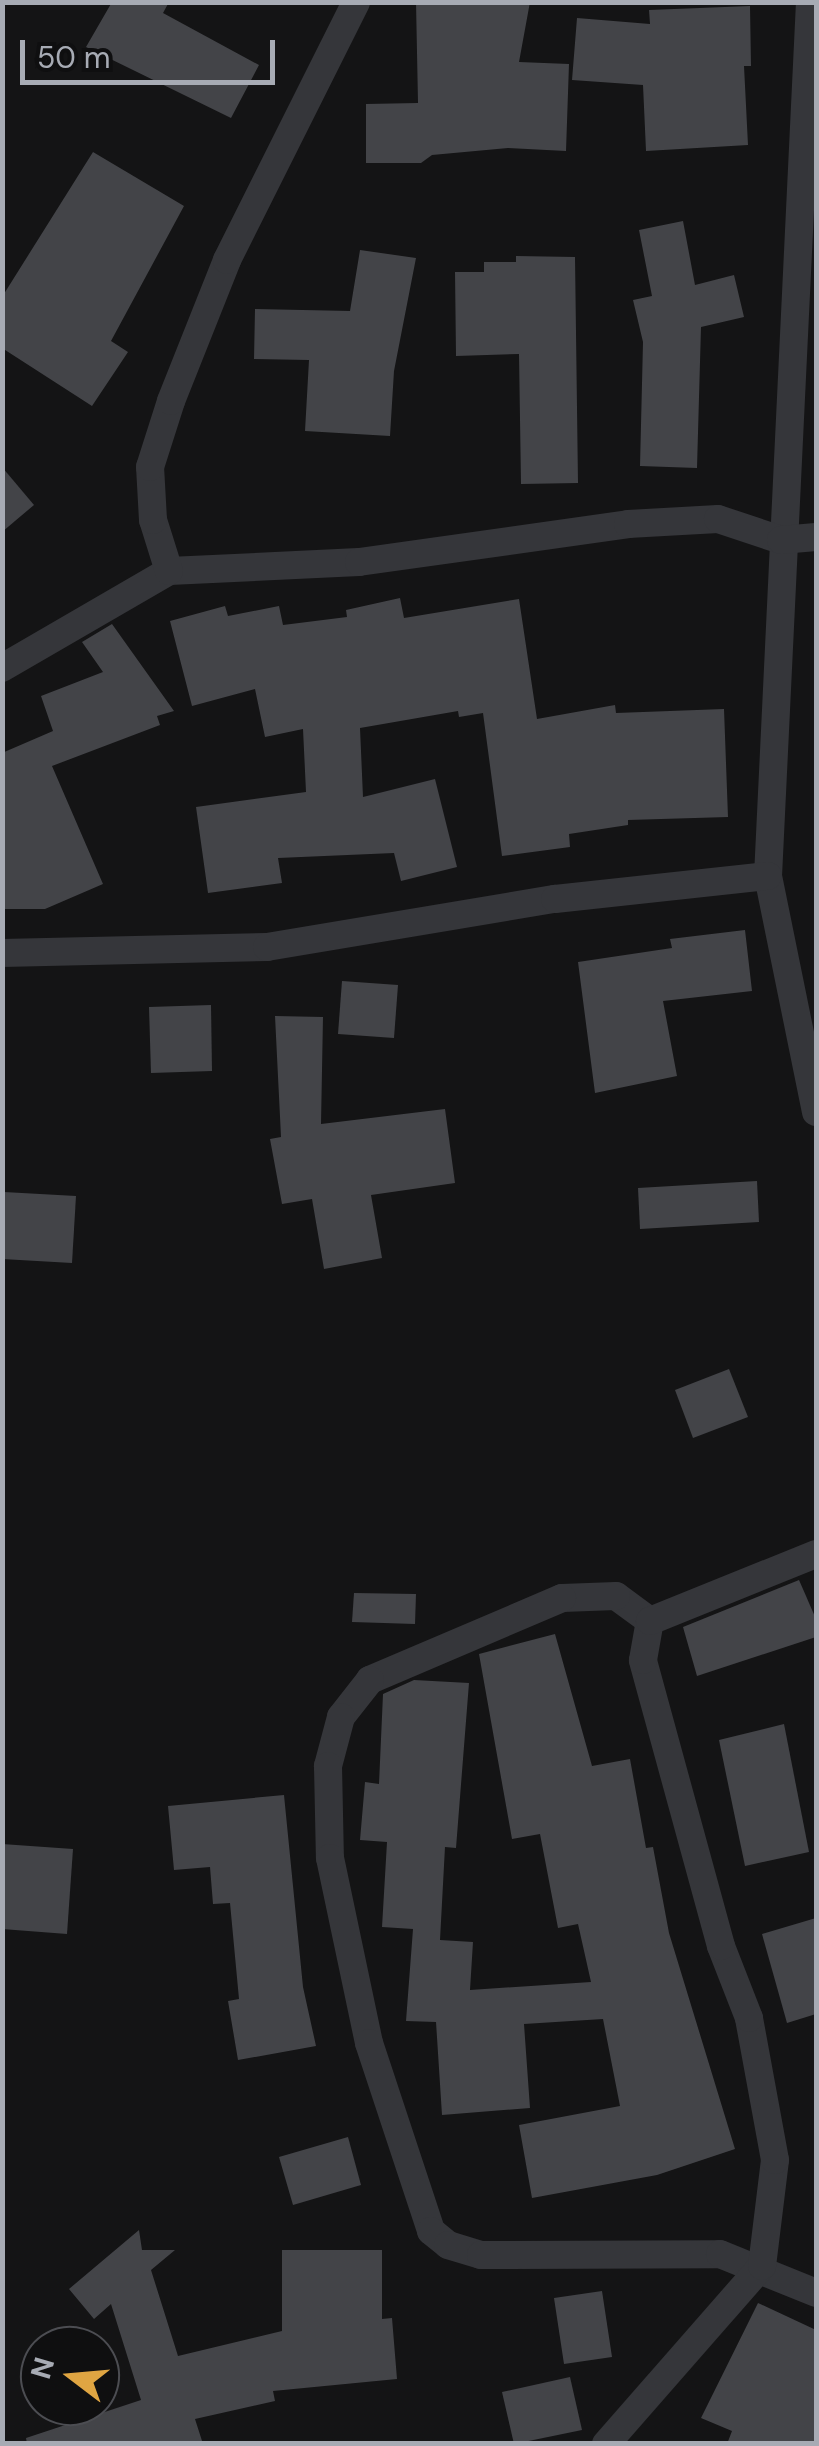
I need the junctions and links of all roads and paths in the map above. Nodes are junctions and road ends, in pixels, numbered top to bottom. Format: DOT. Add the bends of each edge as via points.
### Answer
graph roads {
  1 [pos="356,2"];
  2 [pos="810,2"];
  3 [pos="816,537"];
  4 [pos="781,540"];
  5 [pos="169,571"];
  6 [pos="2,668"];
  7 [pos="768,876"];
  8 [pos="2,952"];
  9 [pos="816,1112"];
  10 [pos="816,1554"];
  11 [pos="650,1621"];
  12 [pos="762,2266"];
  13 [pos="816,2293"];
  14 [pos="606,2444"];
  1 -- 5 [label="street" via="227,260 170,401 150,467 154,520"];
  2 -- 4 [label="street"];
  3 -- 4 [label="street"];
  4 -- 5 [label="street" via="718,520 646,523 359,562"];
  4 -- 7 [label="street"];
  5 -- 6 [label="street"];
  7 -- 8 [label="street" via="556,899 267,946"];
  7 -- 9 [label="street"];
  10 -- 11 [label="street"];
  11 -- 12 [label="street" via="643,1660 767,2093 775,2160"];
  11 -- 12 [label="street" via="616,1596 562,1598 370,1680 341,1717 328,1766 330,1858 369,2043 431,2231 448,2245 480,2255 720,2254"];
  12 -- 13 [label="street"];
  12 -- 14 [label="street"];
}
